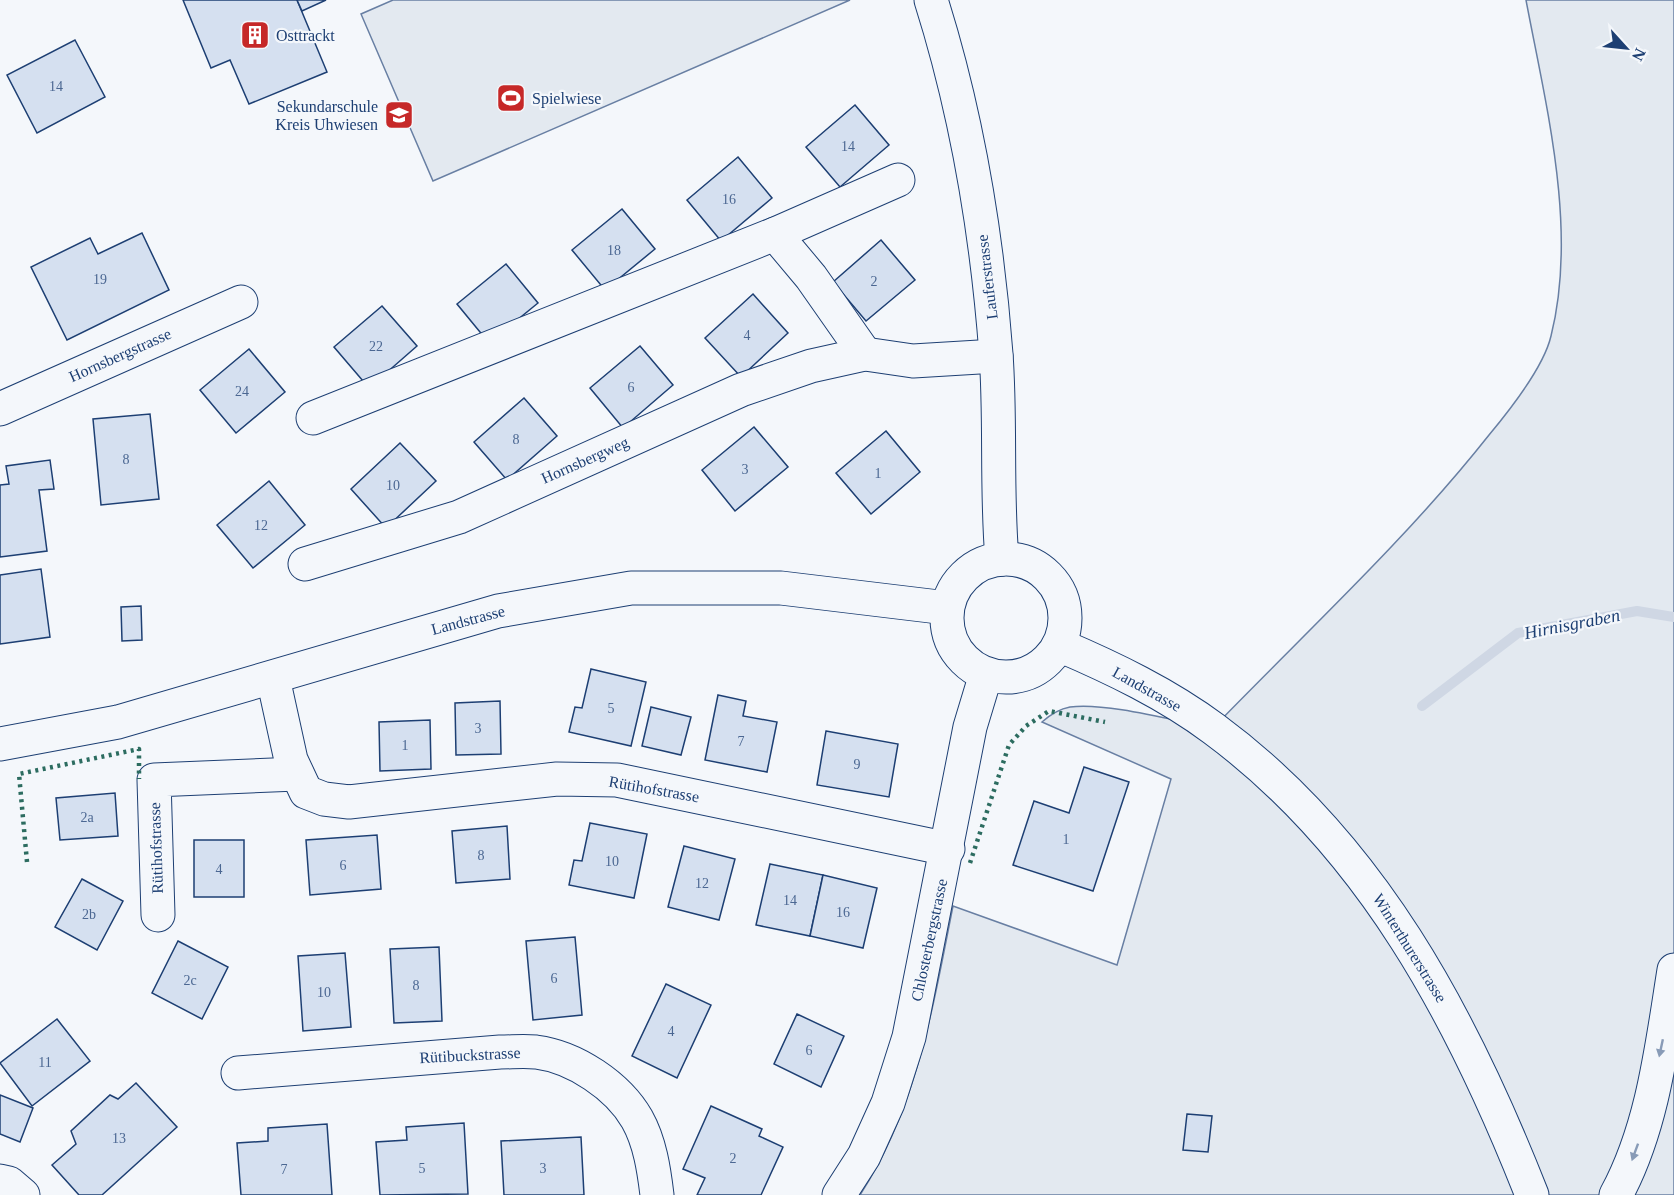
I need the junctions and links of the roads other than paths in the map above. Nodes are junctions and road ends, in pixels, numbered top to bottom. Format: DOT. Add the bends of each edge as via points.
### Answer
graph roads {
  1 [pos="931,0"];
  2 [pos="898,180"];
  3 [pos="775,234"];
  4 [pos="241,302"];
  5 [pos="865,354"];
  6 [pos="996,356"];
  7 [pos="0,409"];
  8 [pos="314,418"];
  9 [pos="1002,559"];
  10 [pos="305,564"];
  11 [pos="947,608"];
  12 [pos="1059,645"];
  13 [pos="986,674"];
  14 [pos="273,678"];
  15 [pos="1230,741"];
  16 [pos="0,744"];
  17 [pos="297,774"];
  18 [pos="948,849"];
  19 [pos="158,915"];
  20 [pos="1674,970"];
  21 [pos="238,1073"];
  22 [pos="0,1181"];
  23 [pos="24,1195"];
  24 [pos="657,1195"];
  25 [pos="839,1195"];
  26 [pos="1532,1195"];
  27 [pos="1616,1195"];
  1 -- 6 [label="main road, Lauferstrasse" via="975,183"];
  2 -- 3 [label="main road"];
  3 -- 5 [label="main road"];
  3 -- 8 [label="main road"];
  4 -- 7 [label="main road, Hornsbergstrasse"];
  5 -- 6 [label="main road, Hornsbergweg" via="912,361"];
  5 -- 10 [label="main road, Hornsbergweg" via="811,366 741,390 459,517"];
  6 -- 9 [label="main road, Lauferstrasse"];
  9 -- 11 [label="main road" via="972,570 954,590"];
  9 -- 12 [label="main road" via="1033,565 1053,582 1065,615"];
  11 -- 13 [label="main road" via="954,645 969,664"];
  11 -- 14 [label="main road, Landstrasse" via="781,588 631,588 498,611"];
  12 -- 13 [label="main road" via="1045,662 1024,674"];
  12 -- 15 [label="main road, Landstrasse" via="1150,689"];
  13 -- 18 [label="main road, Chlosterbergstrasse" via="970,727"];
  14 -- 16 [label="main road, Landstrasse" via="118,722"];
  14 -- 17 [label="main road, Rütihofstrasse"];
  15 -- 26 [label="main road, Winterthurerstrasse" via="1321,826 1368,882 1410,943 1470,1049"];
  17 -- 18 [label="main road, Rütihofstrasse" via="306,792 349,802 556,779 617,780"];
  17 -- 19 [label="main road, Rütihofstrasse" via="154,780"];
  18 -- 25 [label="main road, Chlosterbergstrasse" via="909,1037 864,1156"];
  20 -- 27 [label="main road, one-way" via="1648,1107 1637,1148"];
  21 -- 24 [label="main road, Rütibuckstrasse" via="538,1052 573,1064 621,1098 637,1119 646,1141"];
  22 -- 23 [label="main road"];
}
